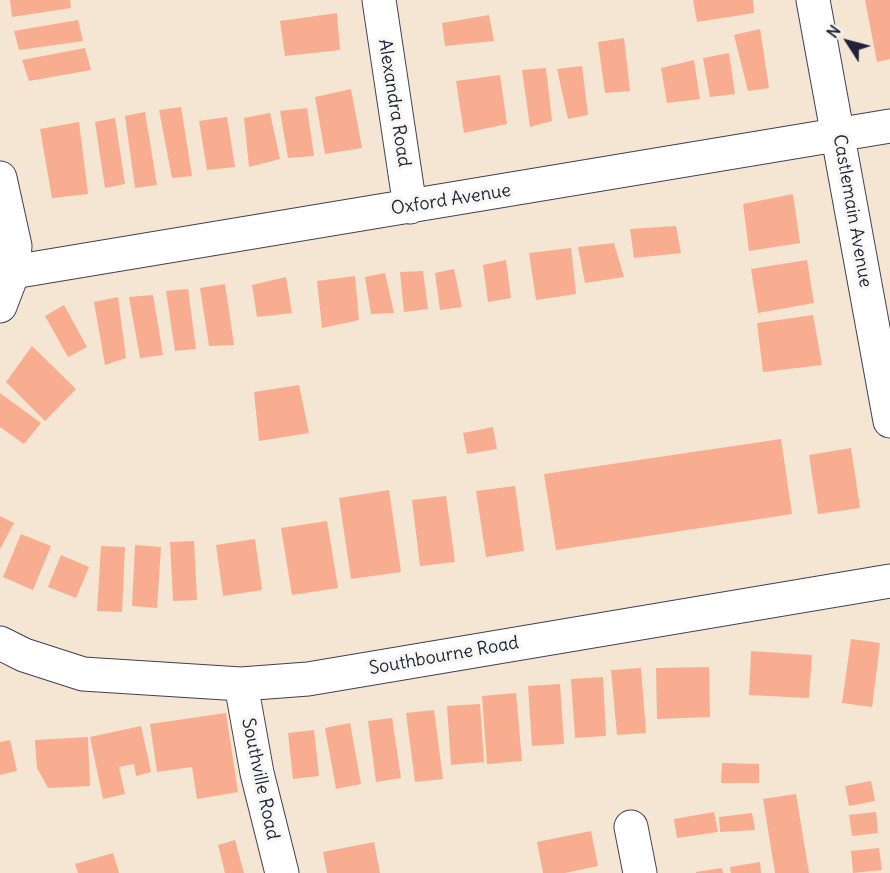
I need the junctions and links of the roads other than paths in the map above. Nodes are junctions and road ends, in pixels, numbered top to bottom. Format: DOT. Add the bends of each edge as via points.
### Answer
graph roads {
  1 [pos="379,0"];
  2 [pos="813,0"];
  3 [pos="890,126"];
  4 [pos="838,135"];
  5 [pos="0,177"];
  6 [pos="410,207"];
  7 [pos="13,272"];
  8 [pos="0,306"];
  9 [pos="890,422"];
  10 [pos="890,581"];
  11 [pos="0,643"];
  12 [pos="241,684"];
  13 [pos="631,827"];
  14 [pos="282,873"];
  15 [pos="640,873"];
  1 -- 6 [label="street, Alexandra Road"];
  2 -- 4 [label="street, Castlemain Avenue"];
  3 -- 4 [label="street, Oxford Avenue"];
  4 -- 6 [label="street, Oxford Avenue"];
  4 -- 9 [label="street, Castlemain Avenue"];
  5 -- 7 [label="street" via="15,246"];
  6 -- 7 [label="street, Oxford Avenue"];
  7 -- 8 [label="street"];
  10 -- 12 [label="street, Southbourne Road" via="308,679"];
  11 -- 12 [label="street, Southbourne Road" via="83,674"];
  12 -- 14 [label="street, Southville Road" via="257,773"];
  13 -- 15 [label="street"];
}
